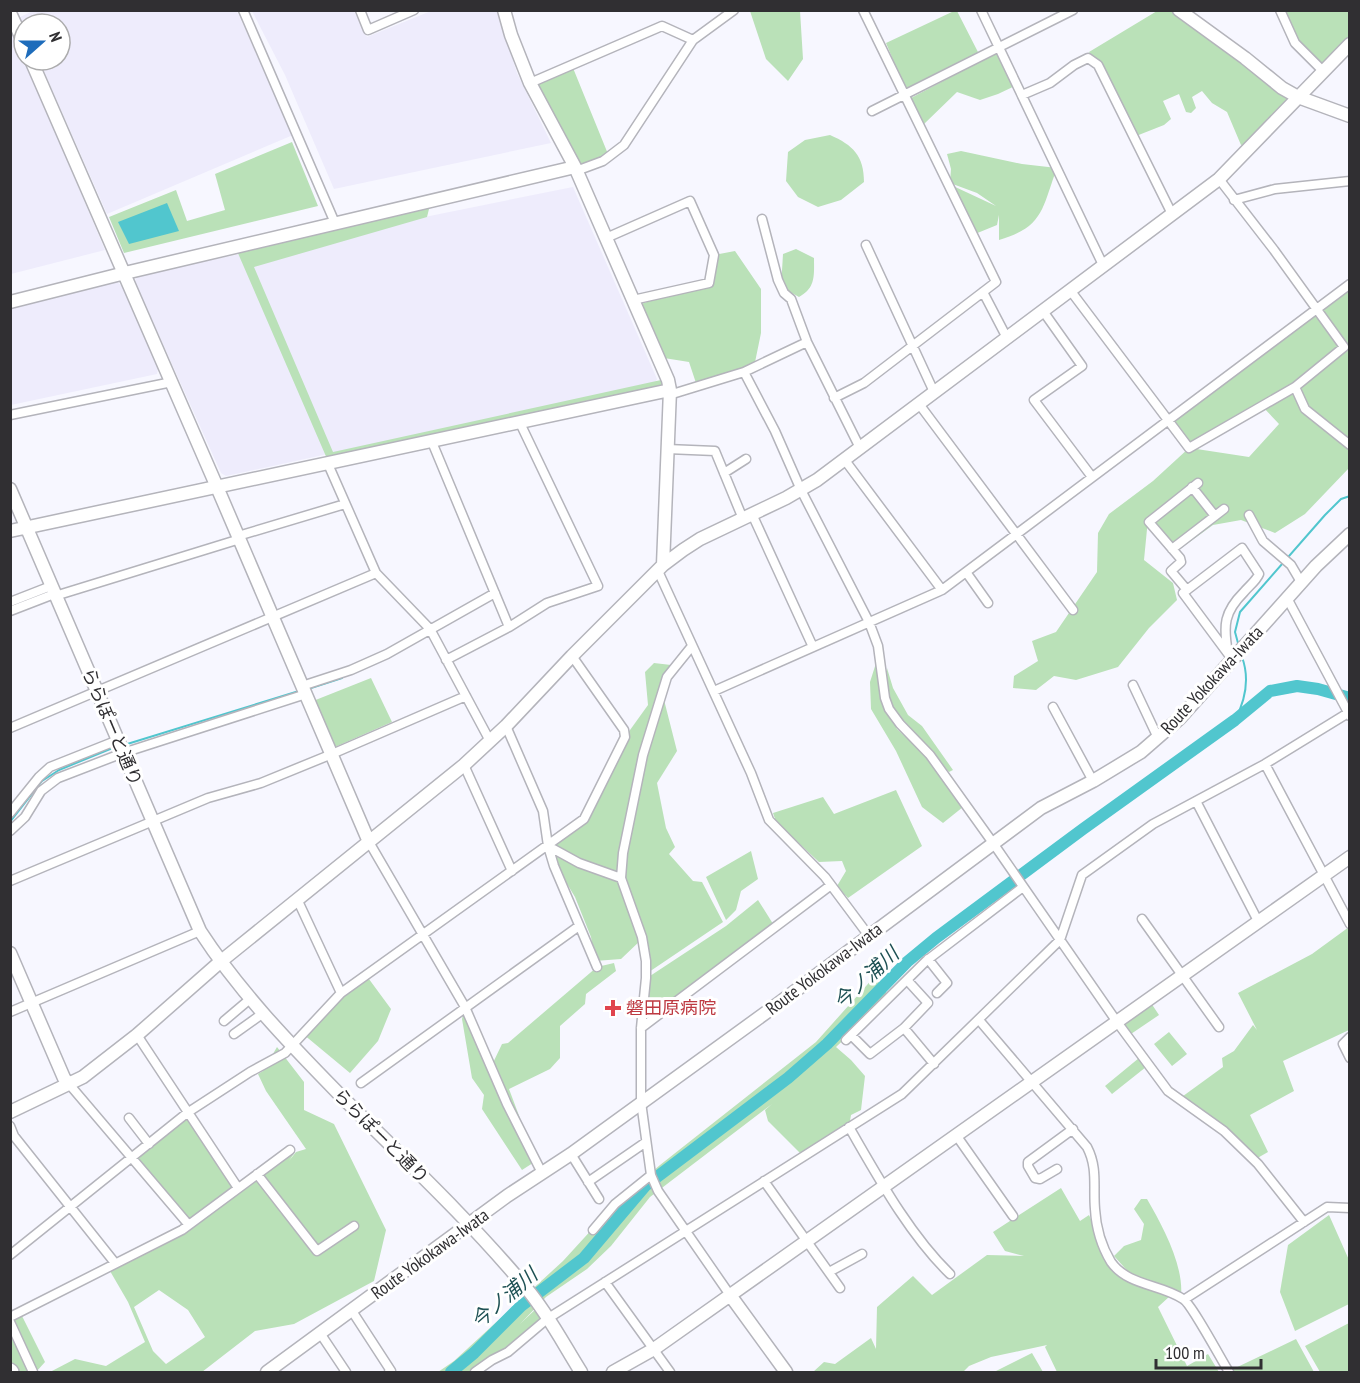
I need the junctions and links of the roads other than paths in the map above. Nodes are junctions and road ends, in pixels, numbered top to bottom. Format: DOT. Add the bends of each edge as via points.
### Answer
graph roads {
  1 [pos="243,10"];
  2 [pos="360,10"];
  3 [pos="414,10"];
  4 [pos="504,10"];
  5 [pos="734,10"];
  6 [pos="863,10"];
  7 [pos="981,10"];
  8 [pos="1179,10"];
  9 [pos="1280,10"];
  10 [pos="1073,11"];
  11 [pos="693,40"];
  12 [pos="1350,44"];
  13 [pos="999,48"];
  14 [pos="1322,70"];
  15 [pos="36,72"];
  16 [pos="530,83"];
  17 [pos="1022,95"];
  18 [pos="905,96"];
  19 [pos="1298,97"];
  20 [pos="872,111"];
  21 [pos="1350,116"];
  22 [pos="576,169"];
  23 [pos="1219,179"];
  24 [pos="1350,181"];
  25 [pos="1234,200"];
  26 [pos="1172,214"];
  27 [pos="762,219"];
  28 [pos="335,223"];
  29 [pos="606,238"];
  30 [pos="866,245"];
  31 [pos="1103,265"];
  32 [pos="125,273"];
  33 [pos="1350,284"];
  34 [pos="1070,290"];
  35 [pos="983,292"];
  36 [pos="633,300"];
  37 [pos="10,302"];
  38 [pos="1316,309"];
  39 [pos="1043,311"];
  40 [pos="1007,338"];
  41 [pos="807,342"];
  42 [pos="912,347"];
  43 [pos="744,372"];
  44 [pos="172,382"];
  45 [pos="1295,387"];
  46 [pos="669,393"];
  47 [pos="934,393"];
  48 [pos="834,398"];
  49 [pos="919,404"];
  50 [pos="10,415"];
  51 [pos="1167,421"];
  52 [pos="520,423"];
  53 [pos="432,442"];
  54 [pos="1350,445"];
  55 [pos="860,448"];
  56 [pos="667,449"];
  57 [pos="746,459"];
  58 [pos="844,459"];
  59 [pos="328,464"];
  60 [pos="724,473"];
  61 [pos="1092,477"];
  62 [pos="217,487"];
  63 [pos="10,489"];
  64 [pos="801,490"];
  65 [pos="345,504"];
  66 [pos="1224,509"];
  67 [pos="1249,515"];
  68 [pos="747,516"];
  69 [pos="1215,516"];
  70 [pos="28,529"];
  71 [pos="10,531"];
  72 [pos="1017,533"];
  73 [pos="1350,534"];
  74 [pos="239,538"];
  75 [pos="1172,549"];
  76 [pos="660,568"];
  77 [pos="966,572"];
  78 [pos="376,573"];
  79 [pos="1301,582"];
  80 [pos="942,590"];
  81 [pos="1186,590"];
  82 [pos="54,592"];
  83 [pos="495,593"];
  84 [pos="1287,598"];
  85 [pos="10,602"];
  86 [pos="988,603"];
  87 [pos="1073,610"];
  88 [pos="10,611"];
  89 [pos="273,616"];
  90 [pos="869,622"];
  91 [pos="509,627"];
  92 [pos="430,629"];
  93 [pos="692,646"];
  94 [pos="813,647"];
  95 [pos="572,656"];
  96 [pos="1230,656"];
  97 [pos="446,660"];
  98 [pos="1132,685"];
  99 [pos="304,690"];
  100 [pos="97,691"];
  101 [pos="714,692"];
  102 [pos="466,696"];
  103 [pos="1053,707"];
  104 [pos="1349,714"];
  105 [pos="506,726"];
  106 [pos="10,728"];
  107 [pos="1158,738"];
  108 [pos="118,740"];
  109 [pos="490,741"];
  110 [pos="123,753"];
  111 [pos="332,754"];
  112 [pos="1265,764"];
  113 [pos="464,765"];
  114 [pos="1093,781"];
  115 [pos="1196,801"];
  116 [pos="10,813"];
  117 [pos="152,821"];
  118 [pos="10,831"];
  119 [pos="369,842"];
  120 [pos="993,843"];
  121 [pos="548,846"];
  122 [pos="1350,856"];
  123 [pos="512,871"];
  124 [pos="1324,875"];
  125 [pos="621,878"];
  126 [pos="10,881"];
  127 [pos="831,885"];
  128 [pos="1023,887"];
  129 [pos="298,901"];
  130 [pos="1142,920"];
  131 [pos="1258,921"];
  132 [pos="1350,924"];
  133 [pos="579,926"];
  134 [pos="200,931"];
  135 [pos="422,935"];
  136 [pos="869,936"];
  137 [pos="1060,940"];
  138 [pos="10,953"];
  139 [pos="928,959"];
  140 [pos="220,962"];
  141 [pos="597,967"];
  142 [pos="1182,975"];
  143 [pos="907,980"];
  144 [pos="341,993"];
  145 [pos="937,993"];
  146 [pos="250,999"];
  147 [pos="32,1003"];
  148 [pos="465,1007"];
  149 [pos="10,1012"];
  150 [pos="262,1014"];
  151 [pos="980,1020"];
  152 [pos="224,1021"];
  153 [pos="1117,1022"];
  154 [pos="1219,1027"];
  155 [pos="641,1028"];
  156 [pos="904,1028"];
  157 [pos="234,1034"];
  158 [pos="137,1035"];
  159 [pos="1350,1037"];
  160 [pos="292,1046"];
  161 [pos="1350,1058"];
  162 [pos="934,1064"];
  163 [pos="1033,1081"];
  164 [pos="361,1083"];
  165 [pos="69,1084"];
  166 [pos="641,1102"];
  167 [pos="10,1112"];
  168 [pos="188,1113"];
  169 [pos="129,1118"];
  170 [pos="10,1126"];
  171 [pos="849,1127"];
  172 [pos="1073,1130"];
  173 [pos="956,1135"];
  174 [pos="646,1142"];
  175 [pos="149,1144"];
  176 [pos="290,1150"];
  177 [pos="571,1154"];
  178 [pos="131,1159"];
  179 [pos="1057,1168"];
  180 [pos="542,1173"];
  181 [pos="257,1174"];
  182 [pos="651,1175"];
  183 [pos="764,1181"];
  184 [pos="588,1182"];
  185 [pos="884,1186"];
  186 [pos="238,1188"];
  187 [pos="599,1199"];
  188 [pos="70,1208"];
  189 [pos="1350,1208"];
  190 [pos="1013,1216"];
  191 [pos="1304,1222"];
  192 [pos="188,1224"];
  193 [pos="470,1225"];
  194 [pos="354,1226"];
  195 [pos="593,1230"];
  196 [pos="686,1231"];
  197 [pos="806,1241"];
  198 [pos="862,1254"];
  199 [pos="10,1255"];
  200 [pos="114,1263"];
  201 [pos="829,1272"];
  202 [pos="950,1274"];
  203 [pos="605,1282"];
  204 [pos="840,1288"];
  205 [pos="730,1295"];
  206 [pos="1185,1299"];
  207 [pos="352,1311"];
  208 [pos="10,1317"];
  209 [pos="547,1318"];
  210 [pos="10,1322"];
  211 [pos="320,1333"];
  212 [pos="654,1349"];
  213 [pos="274,1370"];
  214 [pos="33,1372"];
  215 [pos="346,1372"];
  216 [pos="389,1372"];
  217 [pos="475,1372"];
  218 [pos="581,1372"];
  219 [pos="613,1372"];
  220 [pos="670,1372"];
  221 [pos="786,1372"];
  222 [pos="1229,1372"];
  1 -- 28 [label="street"];
  2 -- 3 [label="street" via="368,30"];
  4 -- 16 [label="street"];
  5 -- 11 [label="street"];
  6 -- 18 [label="street"];
  7 -- 13 [label="street"];
  8 -- 19 [label="street"];
  9 -- 14 [label="street" via="1295,43"];
  10 -- 13 [label="street"];
  11 -- 16 [label="street" via="662,26"];
  11 -- 22 [label="street" via="624,145 603,160"];
  12 -- 14 [label="street"];
  13 -- 17 [label="street"];
  13 -- 18 [label="street"];
  14 -- 19 [label="street"];
  15 -- 32 [label="street"];
  16 -- 22 [label="street"];
  17 -- 26 [label="street" via="1050,83 1082,60 1092,60 1098,65"];
  17 -- 31 [label="street"];
  18 -- 20 [label="street"];
  18 -- 35 [label="street" via="996,282"];
  19 -- 21 [label="street"];
  19 -- 23 [label="street"];
  22 -- 28 [label="street"];
  22 -- 29 [label="street"];
  23 -- 25 [label="street"];
  23 -- 26 [label="street"];
  24 -- 25 [label="street" via="1275,189"];
  25 -- 38 [label="street"];
  26 -- 31 [label="street"];
  27 -- 41 [label="street" via="778,280 791,299"];
  28 -- 32 [label="street"];
  29 -- 36 [label="street"];
  29 -- 36 [label="street" via="690,201 714,255 709,283"];
  30 -- 42 [label="street"];
  31 -- 34 [label="street"];
  32 -- 37 [label="street"];
  32 -- 44 [label="street"];
  33 -- 38 [label="street"];
  34 -- 39 [label="street"];
  34 -- 51 [label="street"];
  35 -- 40 [label="street"];
  35 -- 42 [label="street"];
  36 -- 46 [label="street" via="668,381"];
  38 -- 45 [label="street" via="1344,347"];
  38 -- 51 [label="street"];
  39 -- 40 [label="street"];
  39 -- 61 [label="street" via="1082,366 1034,400"];
  40 -- 47 [label="street"];
  41 -- 43 [label="street"];
  41 -- 48 [label="street"];
  42 -- 47 [label="street"];
  42 -- 48 [label="street" via="864,383"];
  43 -- 46 [label="street"];
  43 -- 64 [label="street"];
  44 -- 50 [label="street"];
  44 -- 62 [label="street"];
  45 -- 51 [label="street" via="1189,448"];
  45 -- 54 [label="street" via="1305,410"];
  46 -- 52 [label="street"];
  46 -- 56 [label="street"];
  47 -- 49 [label="street"];
  48 -- 55 [label="street"];
  49 -- 55 [label="street"];
  49 -- 72 [label="street"];
  51 -- 61 [label="street"];
  52 -- 53 [label="street"];
  52 -- 91 [label="street" via="598,586 547,603"];
  53 -- 59 [label="street"];
  53 -- 83 [label="street"];
  55 -- 58 [label="street"];
  56 -- 60 [label="street" via="716,451"];
  56 -- 76 [label="street"];
  57 -- 60 [label="street"];
  58 -- 64 [label="street"];
  58 -- 80 [label="street"];
  59 -- 62 [label="street"];
  59 -- 65 [label="street"];
  60 -- 68 [label="street"];
  61 -- 72 [label="street"];
  62 -- 70 [label="street"];
  62 -- 74 [label="street"];
  63 -- 70 [label="street, ららぽーと通り"];
  64 -- 68 [label="street"];
  64 -- 90 [label="street"];
  65 -- 74 [label="street"];
  65 -- 78 [label="street"];
  66 -- 69 [label="street"];
  67 -- 79 [label="street" via="1263,541 1291,565"];
  68 -- 76 [label="street" via="700,539"];
  68 -- 94 [label="street"];
  69 -- 75 [label="street"];
  69 -- 75 [label="street" via="1195,485 1149,522"];
  70 -- 71 [label="street"];
  70 -- 82 [label="street, ららぽーと通り"];
  72 -- 77 [label="street"];
  72 -- 87 [label="street"];
  73 -- 79 [label="street, Route Yokokawa-Iwata"];
  74 -- 82 [label="street"];
  74 -- 89 [label="street"];
  75 -- 81 [label="street" via="1181,562 1171,571"];
  76 -- 93 [label="street"];
  76 -- 95 [label="street"];
  77 -- 80 [label="street"];
  77 -- 86 [label="street"];
  78 -- 89 [label="street"];
  78 -- 92 [label="street"];
  79 -- 84 [label="street, Route Yokokawa-Iwata"];
  80 -- 90 [label="street"];
  81 -- 96 [label="street" via="1183,593"];
  81 -- 96 [label="street" via="1242,548 1258,569 1257,578 1228,613 1225,625"];
  82 -- 85 [label="street"];
  82 -- 88 [label="street"];
  82 -- 100 [label="street, ららぽーと通り"];
  83 -- 91 [label="street"];
  83 -- 92 [label="street"];
  84 -- 96 [label="street, Route Yokokawa-Iwata"];
  84 -- 104 [label="street"];
  89 -- 99 [label="street"];
  89 -- 100 [label="street"];
  90 -- 94 [label="street"];
  90 -- 120 [label="street" via="878,646 889,709 930,755"];
  91 -- 97 [label="street"];
  92 -- 97 [label="street"];
  92 -- 99 [label="street" via="387,654"];
  93 -- 101 [label="street"];
  93 -- 125 [label="street" via="667,677 643,755"];
  94 -- 101 [label="street"];
  95 -- 105 [label="street"];
  95 -- 121 [label="street" via="624,730 625,738 584,819"];
  96 -- 107 [label="street, Route Yokokawa-Iwata" via="1180,718"];
  97 -- 102 [label="street"];
  98 -- 107 [label="street"];
  99 -- 110 [label="street"];
  99 -- 111 [label="street"];
  100 -- 106 [label="street"];
  100 -- 108 [label="street, ららぽーと通り"];
  101 -- 127 [label="street" via="773,826"];
  102 -- 109 [label="street"];
  102 -- 111 [label="street"];
  103 -- 114 [label="street"];
  104 -- 112 [label="street"];
  105 -- 109 [label="street"];
  105 -- 121 [label="street" via="543,812"];
  107 -- 114 [label="street, Route Yokokawa-Iwata"];
  108 -- 110 [label="street, ららぽーと通り"];
  108 -- 116 [label="street" via="50,767"];
  109 -- 113 [label="street"];
  110 -- 117 [label="street, ららぽーと通り"];
  110 -- 118 [label="street" via="49,784"];
  111 -- 117 [label="street"];
  111 -- 119 [label="street"];
  112 -- 115 [label="street"];
  112 -- 124 [label="street"];
  113 -- 119 [label="street"];
  113 -- 123 [label="street"];
  114 -- 120 [label="street, Route Yokokawa-Iwata" via="1041,808"];
  115 -- 131 [label="street"];
  115 -- 137 [label="street" via="1153,824 1082,875"];
  117 -- 126 [label="street"];
  117 -- 134 [label="street, ららぽーと通り"];
  119 -- 129 [label="street"];
  119 -- 135 [label="street"];
  120 -- 128 [label="street"];
  120 -- 136 [label="street, Route Yokokawa-Iwata"];
  121 -- 123 [label="street"];
  121 -- 125 [label="street" via="579,863"];
  121 -- 133 [label="street"];
  122 -- 124 [label="street"];
  123 -- 135 [label="street"];
  124 -- 131 [label="street"];
  124 -- 132 [label="street"];
  125 -- 155 [label="street" via="642,937 646,961"];
  127 -- 136 [label="street"];
  127 -- 155 [label="street"];
  128 -- 137 [label="street"];
  128 -- 139 [label="street"];
  129 -- 140 [label="street"];
  129 -- 144 [label="street"];
  130 -- 142 [label="street"];
  131 -- 142 [label="street"];
  133 -- 141 [label="street"];
  133 -- 148 [label="street"];
  134 -- 140 [label="street, ららぽーと通り"];
  134 -- 147 [label="street"];
  135 -- 144 [label="street"];
  135 -- 148 [label="street"];
  136 -- 166 [label="street, Route Yokokawa-Iwata"];
  137 -- 151 [label="street"];
  137 -- 153 [label="street"];
  138 -- 147 [label="street"];
  139 -- 143 [label="street"];
  139 -- 145 [label="street" via="947,983"];
  140 -- 146 [label="street, ららぽーと通り"];
  140 -- 158 [label="street"];
  142 -- 153 [label="street"];
  142 -- 154 [label="street"];
  143 -- 156 [label="street" via="928,1003"];
  143 -- 156 [label="street" via="848,1037 870,1054"];
  144 -- 160 [label="street"];
  146 -- 150 [label="street, ららぽーと通り"];
  146 -- 152 [label="street"];
  147 -- 149 [label="street"];
  147 -- 165 [label="street"];
  148 -- 164 [label="street"];
  148 -- 180 [label="street"];
  150 -- 157 [label="street"];
  150 -- 160 [label="street, ららぽーと通り"];
  151 -- 162 [label="street"];
  151 -- 163 [label="street"];
  153 -- 163 [label="street"];
  153 -- 191 [label="street" via="1168,1091 1224,1131 1258,1164"];
  155 -- 166 [label="street"];
  156 -- 162 [label="street"];
  158 -- 165 [label="street"];
  158 -- 168 [label="street"];
  159 -- 161 [label="street" via="1343,1044"];
  160 -- 168 [label="street"];
  160 -- 193 [label="street, ららぽーと通り"];
  162 -- 171 [label="street" via="902,1094"];
  163 -- 172 [label="street"];
  163 -- 173 [label="street"];
  165 -- 167 [label="street"];
  165 -- 178 [label="street"];
  166 -- 174 [label="street"];
  166 -- 177 [label="street, Route Yokokawa-Iwata"];
  168 -- 175 [label="street"];
  168 -- 186 [label="street"];
  169 -- 175 [label="street"];
  170 -- 188 [label="street"];
  171 -- 183 [label="street"];
  171 -- 185 [label="street"];
  172 -- 179 [label="street" via="1028,1162 1035,1178"];
  172 -- 206 [label="street" via="1093,1158 1097,1227 1112,1263 1124,1275"];
  173 -- 185 [label="street"];
  173 -- 190 [label="street"];
  174 -- 182 [label="street"];
  174 -- 184 [label="street"];
  175 -- 178 [label="street"];
  176 -- 181 [label="street"];
  177 -- 180 [label="street, Route Yokokawa-Iwata"];
  177 -- 184 [label="street"];
  178 -- 188 [label="street"];
  178 -- 192 [label="street"];
  180 -- 193 [label="street, Route Yokokawa-Iwata"];
  181 -- 186 [label="street"];
  181 -- 194 [label="street" via="317,1251"];
  182 -- 195 [label="street" via="615,1204"];
  182 -- 196 [label="street"];
  183 -- 196 [label="street"];
  183 -- 197 [label="street"];
  184 -- 187 [label="street"];
  185 -- 197 [label="street"];
  185 -- 202 [label="street" via="933,1258"];
  186 -- 192 [label="street"];
  188 -- 199 [label="street"];
  188 -- 200 [label="street"];
  189 -- 191 [label="street" via="1327,1207"];
  191 -- 206 [label="street"];
  192 -- 200 [label="street"];
  193 -- 207 [label="street, Route Yokokawa-Iwata"];
  193 -- 209 [label="street, ららぽーと通り"];
  196 -- 203 [label="street"];
  196 -- 205 [label="street"];
  197 -- 201 [label="street"];
  197 -- 205 [label="street"];
  198 -- 201 [label="street"];
  200 -- 208 [label="street"];
  201 -- 204 [label="street"];
  203 -- 209 [label="street"];
  203 -- 212 [label="street"];
  205 -- 212 [label="street"];
  205 -- 221 [label="street"];
  206 -- 222 [label="street"];
  207 -- 211 [label="street, Route Yokokawa-Iwata"];
  207 -- 216 [label="street"];
  209 -- 217 [label="street" via="508,1352"];
  209 -- 218 [label="street, ららぽーと通り"];
  210 -- 214 [label="street"];
  211 -- 213 [label="street, Route Yokokawa-Iwata"];
  211 -- 215 [label="street"];
  212 -- 219 [label="street"];
  212 -- 220 [label="street"];
}
